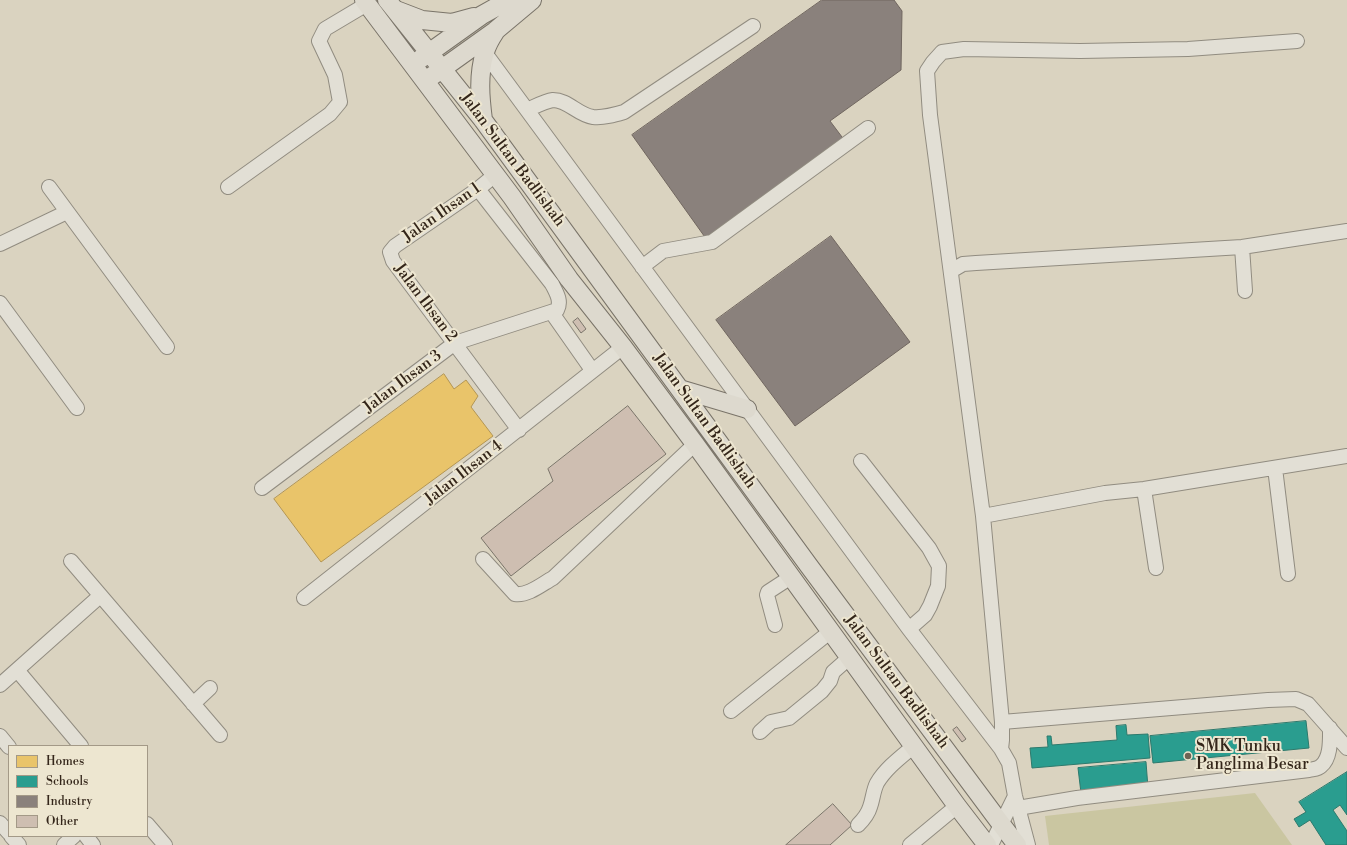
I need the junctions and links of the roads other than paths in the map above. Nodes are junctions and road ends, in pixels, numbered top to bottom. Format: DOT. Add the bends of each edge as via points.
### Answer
graph roads {
  1 [pos="509,0"];
  2 [pos="532,0"];
  3 [pos="365,2"];
  4 [pos="391,5"];
  5 [pos="482,15"];
  6 [pos="753,26"];
  7 [pos="495,32"];
  8 [pos="1297,41"];
  9 [pos="430,53"];
  10 [pos="485,53"];
  11 [pos="412,64"];
  12 [pos="442,69"];
  13 [pos="424,81"];
  14 [pos="527,110"];
  15 [pos="483,120"];
  16 [pos="868,128"];
  17 [pos="495,175"];
  18 [pos="49,187"];
  19 [pos="228,187"];
  20 [pos="478,189"];
  21 [pos="68,212"];
  22 [pos="1347,231"];
  23 [pos="0,244"];
  24 [pos="1242,248"];
  25 [pos="390,252"];
  26 [pos="642,267"];
  27 [pos="951,271"];
  28 [pos="1246,291"];
  29 [pos="0,303"];
  30 [pos="556,309"];
  31 [pos="455,343"];
  32 [pos="166,347"];
  33 [pos="623,347"];
  34 [pos="592,370"];
  35 [pos="680,389"];
  36 [pos="77,408"];
  37 [pos="747,410"];
  38 [pos="519,430"];
  39 [pos="695,444"];
  40 [pos="1347,456"];
  41 [pos="861,461"];
  42 [pos="1275,468"];
  43 [pos="262,488"];
  44 [pos="1144,489"];
  45 [pos="983,516"];
  46 [pos="483,558"];
  47 [pos="71,561"];
  48 [pos="1156,568"];
  49 [pos="1288,574"];
  50 [pos="791,577"];
  51 [pos="100,596"];
  52 [pos="304,598"];
  53 [pos="775,625"];
  54 [pos="909,629"];
  55 [pos="832,631"];
  56 [pos="850,657"];
  57 [pos="17,670"];
  58 [pos="0,685"];
  59 [pos="210,688"];
  60 [pos="193,704"];
  61 [pos="731,711"];
  62 [pos="1002,722"];
  63 [pos="1330,728"];
  64 [pos="760,732"];
  65 [pos="220,735"];
  66 [pos="0,736"];
  67 [pos="80,745"];
  68 [pos="8,746"];
  69 [pos="914,746"];
  70 [pos="1347,748"];
  71 [pos="1000,749"];
  72 [pos="1016,802"];
  73 [pos="957,806"];
  74 [pos="0,823"];
  75 [pos="1000,824"];
  76 [pos="148,825"];
  77 [pos="858,825"];
  78 [pos="8,833"];
  79 [pos="12,837"];
  80 [pos="73,837"];
  81 [pos="87,837"];
  82 [pos="19,845"];
  83 [pos="64,845"];
  84 [pos="93,845"];
  85 [pos="165,845"];
  86 [pos="910,845"];
  87 [pos="987,845"];
  88 [pos="991,845"];
  89 [pos="1017,845"];
  90 [pos="1028,845"];
  1 -- 5 [label="main road"];
  2 -- 7 [label="main road"];
  3 -- 11 [label="main road, Jalan Sultan Badlishah"];
  3 -- 19 [label="street" via="325,29 319,41 335,75 340,102 330,114"];
  4 -- 5 [label="main road" via="422,20 452,23"];
  4 -- 9 [label="main road, Jalan Sultan Badlishah"];
  5 -- 9 [label="main road"];
  6 -- 14 [label="street" via="624,112 605,117 592,117 562,102 552,100"];
  7 -- 10 [label="main road"];
  7 -- 12 [label="main road"];
  8 -- 27 [label="street" via="1188,49 1080,51 964,48 942,52 927,72 930,115"];
  9 -- 11 [label="main road"];
  9 -- 12 [label="main road, Jalan Sultan Badlishah"];
  10 -- 14 [label="street"];
  10 -- 15 [label="main road" via="480,90"];
  11 -- 13 [label="main road, Jalan Sultan Badlishah"];
  12 -- 13 [label="main road"];
  12 -- 15 [label="main road, Jalan Sultan Badlishah"];
  13 -- 17 [label="main road, Jalan Sultan Badlishah"];
  14 -- 26 [label="street"];
  15 -- 35 [label="main road, Jalan Sultan Badlishah"];
  16 -- 26 [label="street" via="712,242 663,251"];
  17 -- 20 [label="street, Jalan Ihsan 1"];
  17 -- 33 [label="main road, Jalan Sultan Badlishah" via="569,279"];
  18 -- 21 [label="street"];
  20 -- 25 [label="street, Jalan Ihsan 1"];
  20 -- 30 [label="street" via="552,284 558,297"];
  21 -- 23 [label="street"];
  21 -- 32 [label="street"];
  22 -- 24 [label="street"];
  24 -- 27 [label="street" via="976,263 964,264"];
  24 -- 28 [label="street"];
  25 -- 31 [label="street, Jalan Ihsan 2" via="393,261"];
  26 -- 37 [label="street"];
  27 -- 45 [label="street"];
  29 -- 36 [label="street"];
  30 -- 31 [label="street, Jalan Ihsan 3"];
  30 -- 34 [label="street"];
  31 -- 38 [label="street, Jalan Ihsan 2"];
  31 -- 43 [label="street, Jalan Ihsan 3"];
  33 -- 34 [label="street, Jalan Ihsan 4"];
  33 -- 39 [label="main road, Jalan Sultan Badlishah"];
  34 -- 38 [label="street, Jalan Ihsan 4"];
  35 -- 37 [label="main road"];
  35 -- 75 [label="main road, Jalan Sultan Badlishah"];
  37 -- 54 [label="street"];
  38 -- 52 [label="street, Jalan Ihsan 4"];
  39 -- 46 [label="street" via="553,578 532,590 520,595 515,594"];
  39 -- 50 [label="main road, Jalan Sultan Badlishah"];
  40 -- 42 [label="street"];
  41 -- 54 [label="street" via="929,548 940,566 938,586 926,615"];
  42 -- 44 [label="street"];
  42 -- 49 [label="street"];
  44 -- 45 [label="street" via="1105,493"];
  44 -- 48 [label="street"];
  45 -- 62 [label="street"];
  47 -- 51 [label="street"];
  50 -- 53 [label="street" via="766,595"];
  50 -- 55 [label="main road, Jalan Sultan Badlishah"];
  51 -- 57 [label="street"];
  51 -- 60 [label="street"];
  54 -- 71 [label="street"];
  55 -- 56 [label="main road, Jalan Sultan Badlishah"];
  55 -- 61 [label="street"];
  56 -- 64 [label="street" via="833,672 822,691 789,718 771,722"];
  56 -- 69 [label="main road, Jalan Sultan Badlishah"];
  57 -- 58 [label="street"];
  57 -- 67 [label="street"];
  59 -- 60 [label="street"];
  60 -- 65 [label="street"];
  62 -- 63 [label="street" via="1296,699 1308,704"];
  62 -- 71 [label="street"];
  63 -- 70 [label="street"];
  63 -- 72 [label="street" via="1326,762 1309,770 1077,798"];
  66 -- 68 [label="street"];
  69 -- 73 [label="main road, Jalan Sultan Badlishah"];
  69 -- 77 [label="street" via="877,782 866,817"];
  71 -- 72 [label="street" via="1009,763"];
  72 -- 75 [label="street"];
  72 -- 90 [label="street"];
  73 -- 86 [label="street"];
  73 -- 87 [label="main road, Jalan Sultan Badlishah"];
  74 -- 78 [label="street"];
  75 -- 88 [label="street"];
  75 -- 89 [label="main road, Jalan Sultan Badlishah"];
  76 -- 85 [label="street"];
  79 -- 82 [label="street"];
  80 -- 83 [label="street"];
  81 -- 84 [label="street"];
}
